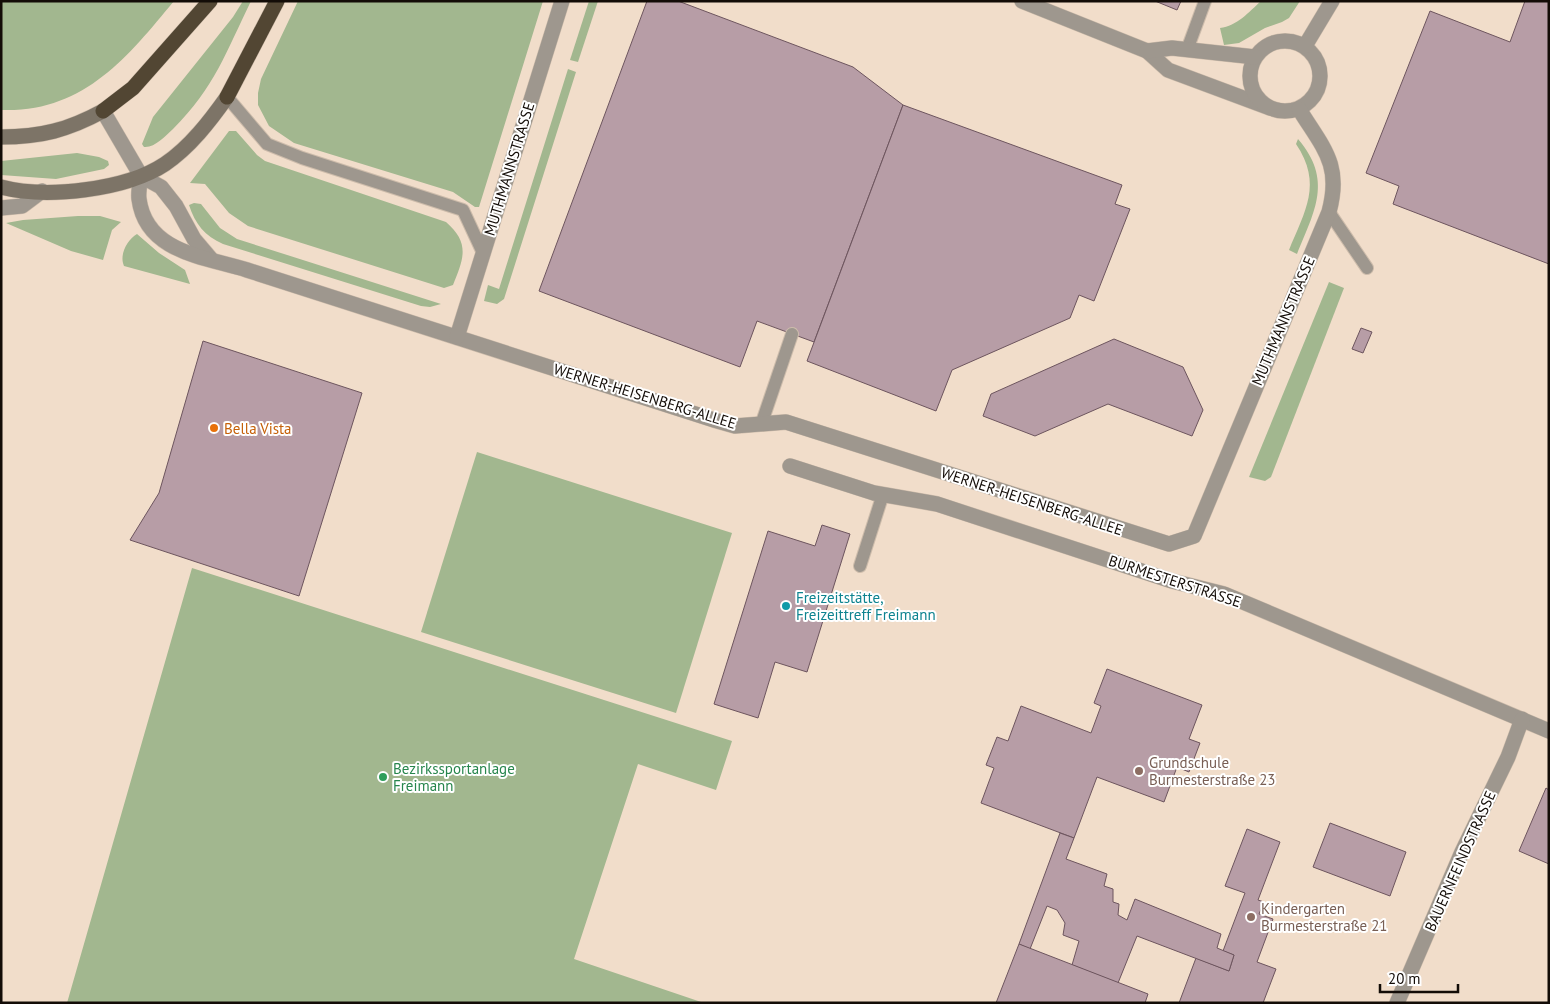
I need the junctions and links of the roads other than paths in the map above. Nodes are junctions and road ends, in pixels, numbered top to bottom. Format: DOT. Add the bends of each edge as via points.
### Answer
graph roads {
  1 [pos="210,1"];
  2 [pos="276,1"];
  3 [pos="562,1"];
  4 [pos="1022,1"];
  5 [pos="1205,1"];
  6 [pos="1332,1"];
  7 [pos="1305,46"];
  8 [pos="1187,50"];
  9 [pos="1148,52"];
  10 [pos="1255,57"];
  11 [pos="227,97"];
  12 [pos="1270,108"];
  13 [pos="1299,109"];
  14 [pos="103,111"];
  15 [pos="1,137"];
  16 [pos="141,176"];
  17 [pos="1,187"];
  18 [pos="42,191"];
  19 [pos="1,208"];
  20 [pos="1329,212"];
  21 [pos="483,253"];
  22 [pos="211,259"];
  23 [pos="1367,268"];
  24 [pos="792,334"];
  25 [pos="457,337"];
  26 [pos="761,425"];
  27 [pos="790,466"];
  28 [pos="883,494"];
  29 [pos="1194,536"];
  30 [pos="860,566"];
  31 [pos="1522,719"];
  32 [pos="1549,731"];
  33 [pos="1397,1003"];
  1 -- 14 [label="highway" via="133,88"];
  2 -- 11 [label="highway"];
  3 -- 21 [label="street, MUTHMANNSTRASSE"];
  4 -- 9 [label="street"];
  5 -- 8 [label="lane"];
  6 -- 7 [label="street"];
  7 -- 10 [label="street" via="1294,41 1278,41 1262,48"];
  7 -- 13 [label="street" via="1318,63 1320,79 1315,94"];
  8 -- 9 [label="street" via="1172,48"];
  8 -- 10 [label="street"];
  9 -- 12 [label="street" via="1168,70"];
  10 -- 12 [label="street" via="1250,68 1254,92"];
  11 -- 16 [label="street" via="211,120 182,150"];
  11 -- 21 [label="lane" via="267,144 462,210"];
  12 -- 13 [label="street"];
  13 -- 20 [label="street, MUTHMANNSTRASSE" via="1325,149 1333,169 1335,192"];
  14 -- 15 [label="street" via="63,130 37,136"];
  14 -- 16 [label="street"];
  16 -- 18 [label="street" via="112,186"];
  16 -- 22 [label="street" via="161,188"];
  16 -- 22 [label="street, WERNER-HEISENBERG-ALLEE" via="139,199 147,222 158,236 187,254"];
  17 -- 18 [label="street"];
  18 -- 19 [label="street" via="22,206"];
  20 -- 23 [label="lane"];
  20 -- 29 [label="street, MUTHMANNSTRASSE"];
  21 -- 25 [label="street, MUTHMANNSTRASSE"];
  22 -- 25 [label="street, WERNER-HEISENBERG-ALLEE"];
  24 -- 26 [label="lane"];
  25 -- 26 [label="street, WERNER-HEISENBERG-ALLEE" via="714,420 736,426"];
  26 -- 29 [label="street, WERNER-HEISENBERG-ALLEE" via="786,422 1151,540 1169,544"];
  27 -- 28 [label="street, BURMESTERSTRASSE"];
  28 -- 30 [label="lane"];
  28 -- 31 [label="street, BURMESTERSTRASSE" via="937,504 1172,581 1224,594"];
  31 -- 32 [label="street, BURMESTERSTRASSE"];
  31 -- 33 [label="street, BAUERNFEINDSTRASSE"];
}
